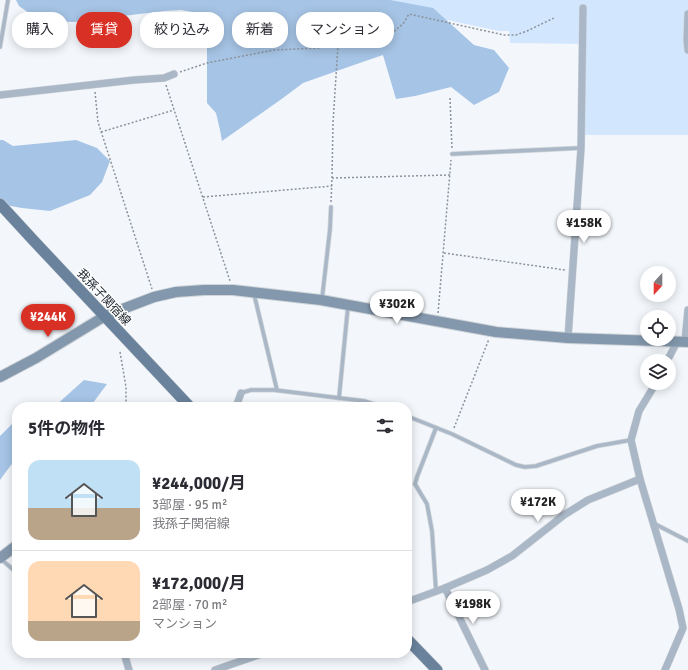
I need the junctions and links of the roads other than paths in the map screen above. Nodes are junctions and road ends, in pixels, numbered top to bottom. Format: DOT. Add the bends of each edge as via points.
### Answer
graph roads {
  1 [pos="8,0"];
  2 [pos="583,8"];
  3 [pos="688,14"];
  4 [pos="0,47"];
  5 [pos="688,50"];
  6 [pos="174,74"];
  7 [pos="0,96"];
  8 [pos="581,148"];
  9 [pos="452,154"];
  10 [pos="0,204"];
  11 [pos="331,207"];
  12 [pos="253,293"];
  13 [pos="321,300"];
  14 [pos="348,305"];
  15 [pos="688,310"];
  16 [pos="105,316"];
  17 [pos="568,338"];
  18 [pos="683,342"];
  19 [pos="673,354"];
  20 [pos="0,377"];
  21 [pos="277,390"];
  22 [pos="652,390"];
  23 [pos="242,393"];
  24 [pos="339,398"];
  25 [pos="185,402"];
  26 [pos="238,402"];
  27 [pos="367,402"];
  28 [pos="412,418"];
  29 [pos="436,428"];
  30 [pos="631,440"];
  31 [pos="640,479"];
  32 [pos="653,523"];
  33 [pos="688,541"];
  34 [pos="12,549"];
  35 [pos="0,558"];
  36 [pos="12,569"];
  37 [pos="445,588"];
  38 [pos="436,591"];
  39 [pos="412,600"];
  40 [pos="412,645"];
  41 [pos="125,658"];
  42 [pos="250,658"];
  43 [pos="129,670"];
  44 [pos="215,670"];
  45 [pos="437,670"];
  46 [pos="485,670"];
  47 [pos="664,670"];
  1 -- 4 [label="lane"];
  2 -- 8 [label="street"];
  3 -- 5 [label="street"];
  6 -- 7 [label="street" via="164,78"];
  8 -- 9 [label="lane"];
  8 -- 17 [label="street"];
  10 -- 16 [label="main road, 我孫子関宿線"];
  11 -- 13 [label="lane"];
  12 -- 13 [label="street"];
  12 -- 16 [label="street" via="233,290 176,292 154,297"];
  12 -- 21 [label="lane"];
  13 -- 14 [label="street"];
  14 -- 17 [label="street" via="492,331"];
  14 -- 24 [label="lane"];
  15 -- 18 [label="street"];
  16 -- 20 [label="street"];
  16 -- 25 [label="main road, 我孫子関宿線"];
  17 -- 18 [label="street"];
  18 -- 19 [label="street"];
  21 -- 23 [label="lane" via="251,390"];
  21 -- 24 [label="lane"];
  22 -- 30 [label="street" via="639,411"];
  23 -- 26 [label="street"];
  24 -- 27 [label="lane"];
  28 -- 29 [label="lane"];
  29 -- 30 [label="lane" via="525,467 536,466 597,446"];
  29 -- 38 [label="lane" via="415,484 427,504 432,531"];
  30 -- 31 [label="street"];
  31 -- 32 [label="street"];
  31 -- 37 [label="street" via="588,500 564,515 512,556"];
  32 -- 33 [label="lane"];
  32 -- 47 [label="street" via="683,628"];
  34 -- 35 [label="street"];
  35 -- 36 [label="lane"];
  37 -- 38 [label="street"];
  37 -- 46 [label="street"];
  38 -- 39 [label="street"];
  40 -- 45 [label="main road"];
  41 -- 43 [label="street"];
  42 -- 44 [label="street"];
}
